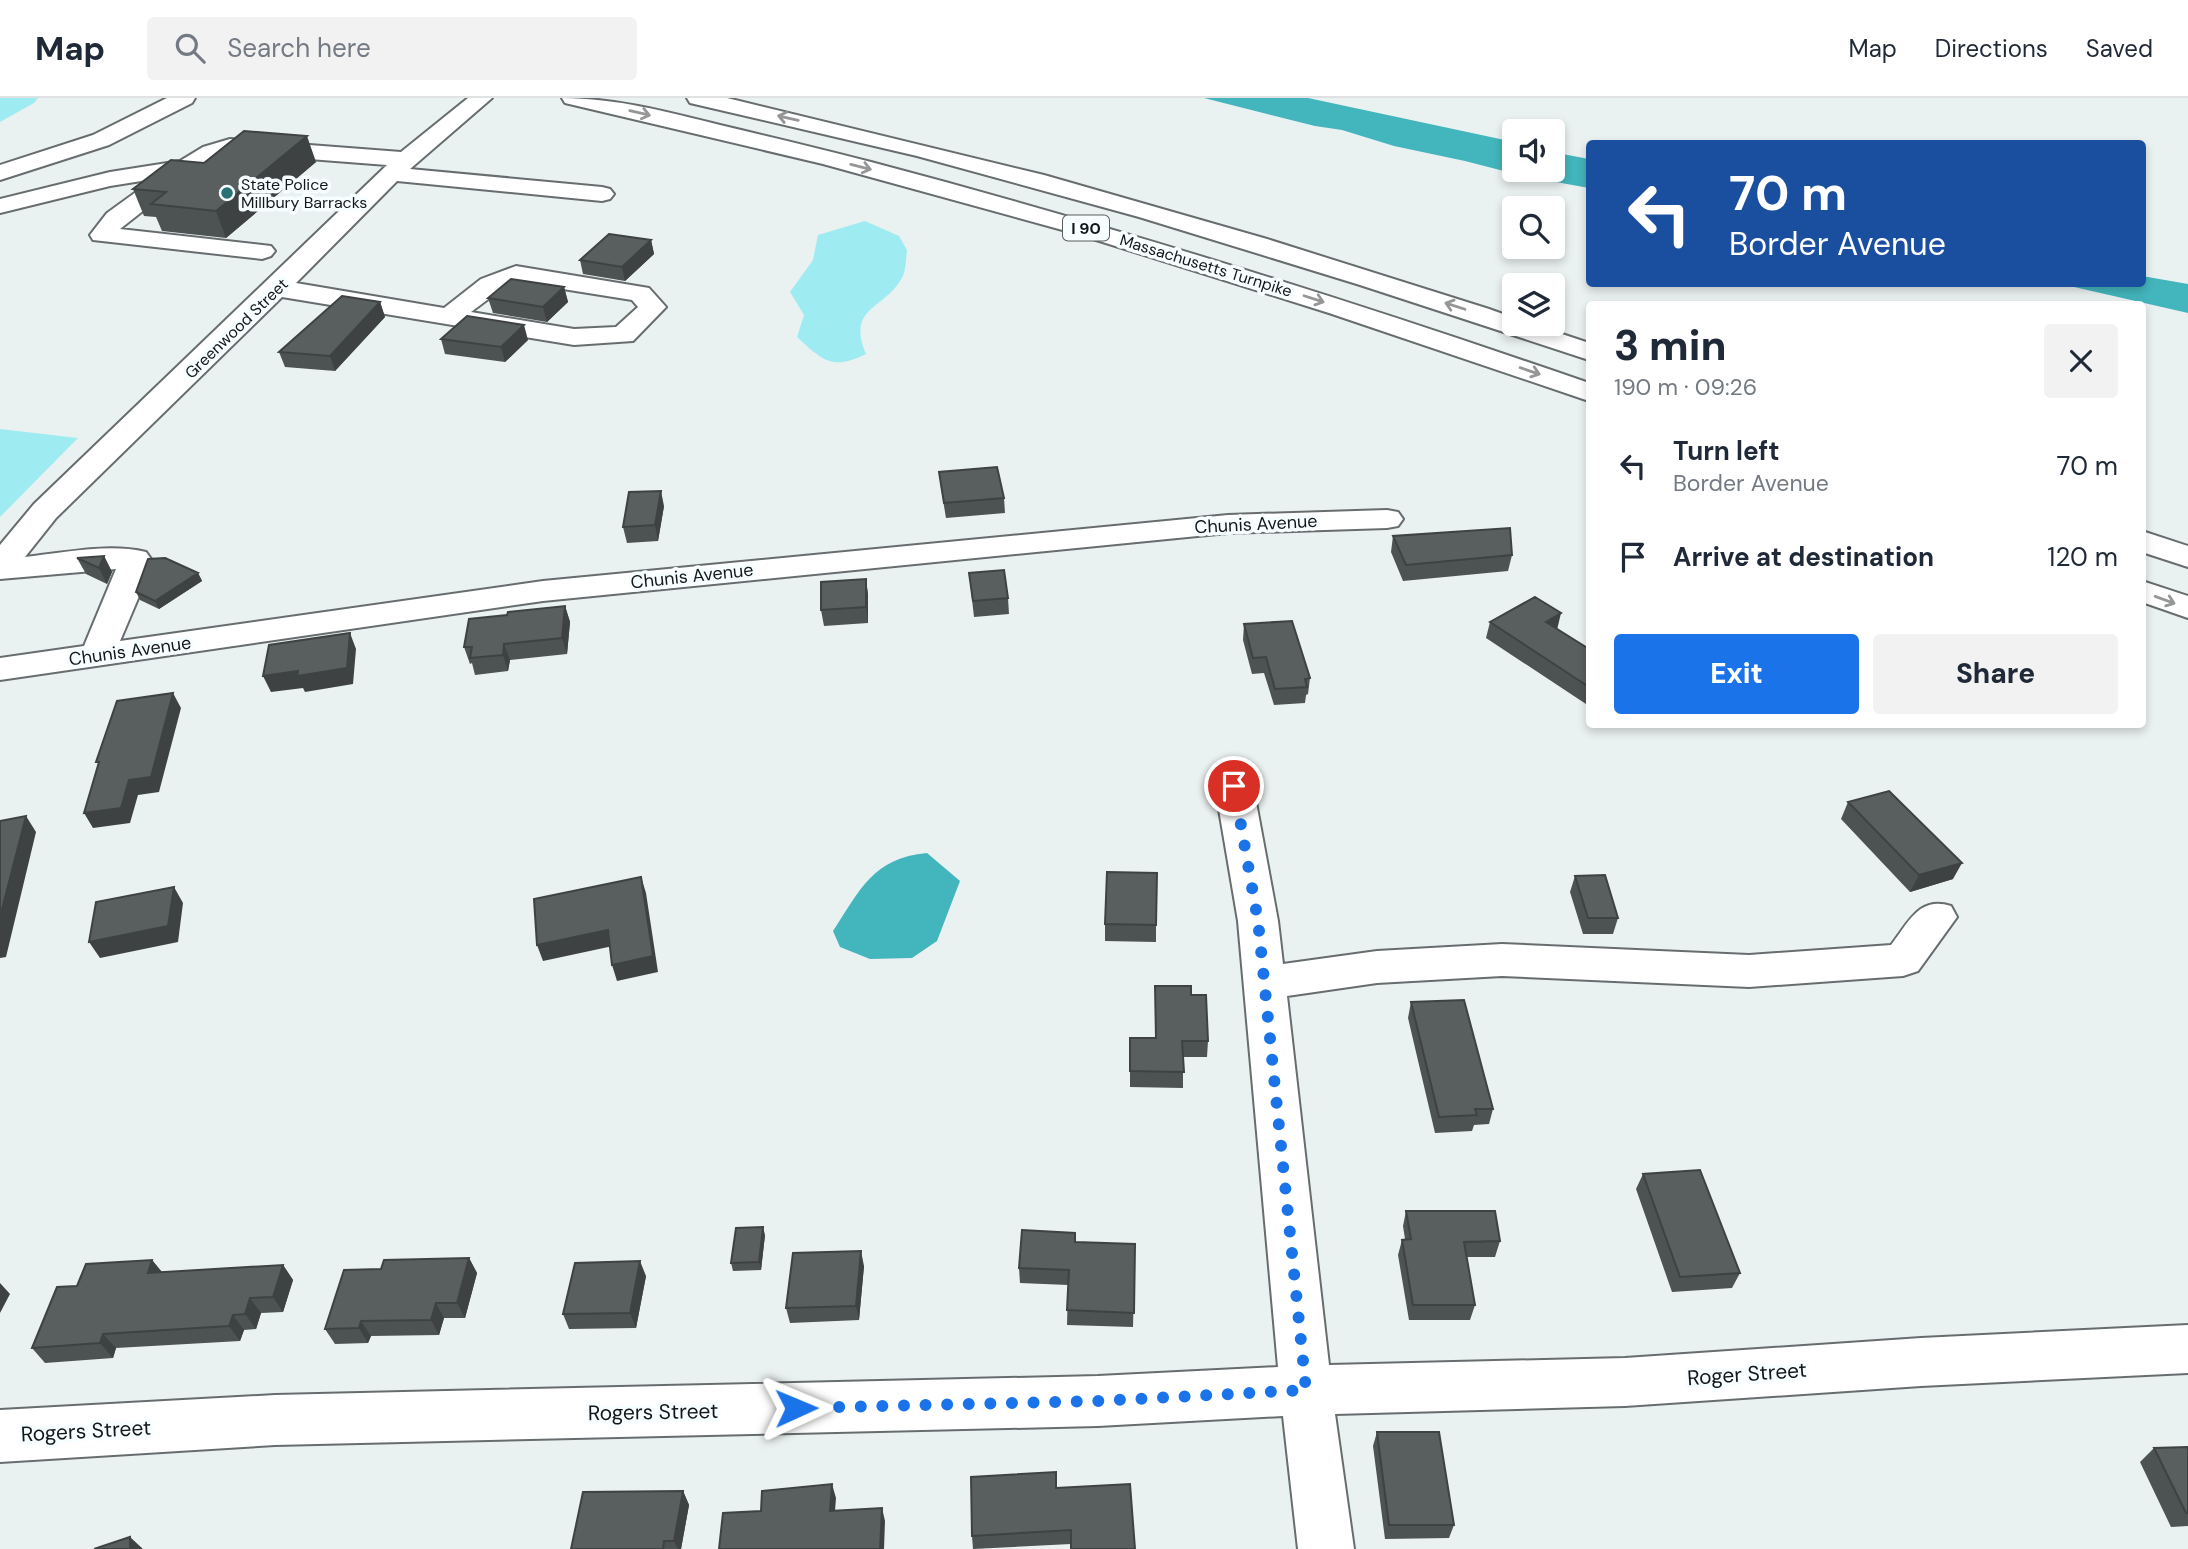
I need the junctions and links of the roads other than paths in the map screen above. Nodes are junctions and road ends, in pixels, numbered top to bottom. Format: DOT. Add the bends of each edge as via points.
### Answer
graph roads {
  1 [pos="160,98"];
  2 [pos="184,98"];
  3 [pos="573,98"];
  4 [pos="698,98"];
  5 [pos="785,98"];
  6 [pos="473,104"];
  7 [pos="0,163"];
  8 [pos="399,166"];
  9 [pos="186,167"];
  10 [pos="0,173"];
  11 [pos="602,194"];
  12 [pos="0,206"];
  13 [pos="1279,250"];
  14 [pos="262,251"];
  15 [pos="277,288"];
  16 [pos="451,315"];
  17 [pos="1586,351"];
  18 [pos="1586,391"];
  19 [pos="1387,519"];
  20 [pos="2146,542"];
  21 [pos="2188,557"];
  22 [pos="0,568"];
  23 [pos="2146,593"];
  24 [pos="2188,608"];
  25 [pos="97,655"];
  26 [pos="0,669"];
  27 [pos="1234,786"];
  28 [pos="1937,917"];
  29 [pos="1265,983"];
  30 [pos="2188,1349"];
  31 [pos="1306,1390"];
  32 [pos="0,1436"];
  33 [pos="1326,1549"];
  1 -- 7 [label="main road" via="94,130"];
  2 -- 10 [label="main road" via="101,140"];
  3 -- 18 [label="main road, Massachusetts Turnpike / I 90, one-way" via="927,183 1133,242"];
  13 -- 4 [label="main road, Massachusetts Turnpike / I 90, one-way" via="1014,174"];
  5 -- 13 [label="main road" via="1051,170"];
  6 -- 8 [label="main road, Greenwood Street"];
  8 -- 9 [label="main road" via="230,146"];
  8 -- 11 [label="main road"];
  8 -- 15 [label="main road, Greenwood Street"];
  9 -- 12 [label="main road" via="120,177"];
  9 -- 14 [label="main road" via="116,218 102,235"];
  17 -- 13 [label="main road, Massachusetts Turnpike / I 90, one-way"];
  15 -- 16 [label="main road"];
  15 -- 22 [label="main road, Greenwood Street" via="45,511"];
  16 -- 16 [label="main road" via="574,337 623,335 653,307 640,294 516,274 490,285"];
  19 -- 25 [label="main road, Chunis Avenue" via="1228,524 556,590"];
  20 -- 21 [label="main road"];
  22 -- 25 [label="main road" via="135,559"];
  23 -- 24 [label="main road, one-way"];
  25 -- 26 [label="main road, Chunis Avenue"];
  27 -- 29 [label="main road"];
  28 -- 29 [label="main road" via="1903,960 1749,971 1502,960 1377,967"];
  29 -- 31 [label="main road"];
  30 -- 31 [label="main road, Roger Street" via="1625,1382"];
  31 -- 32 [label="main road, Rogers Street" via="1098,1401 275,1420"];
  31 -- 33 [label="main road"];
}
